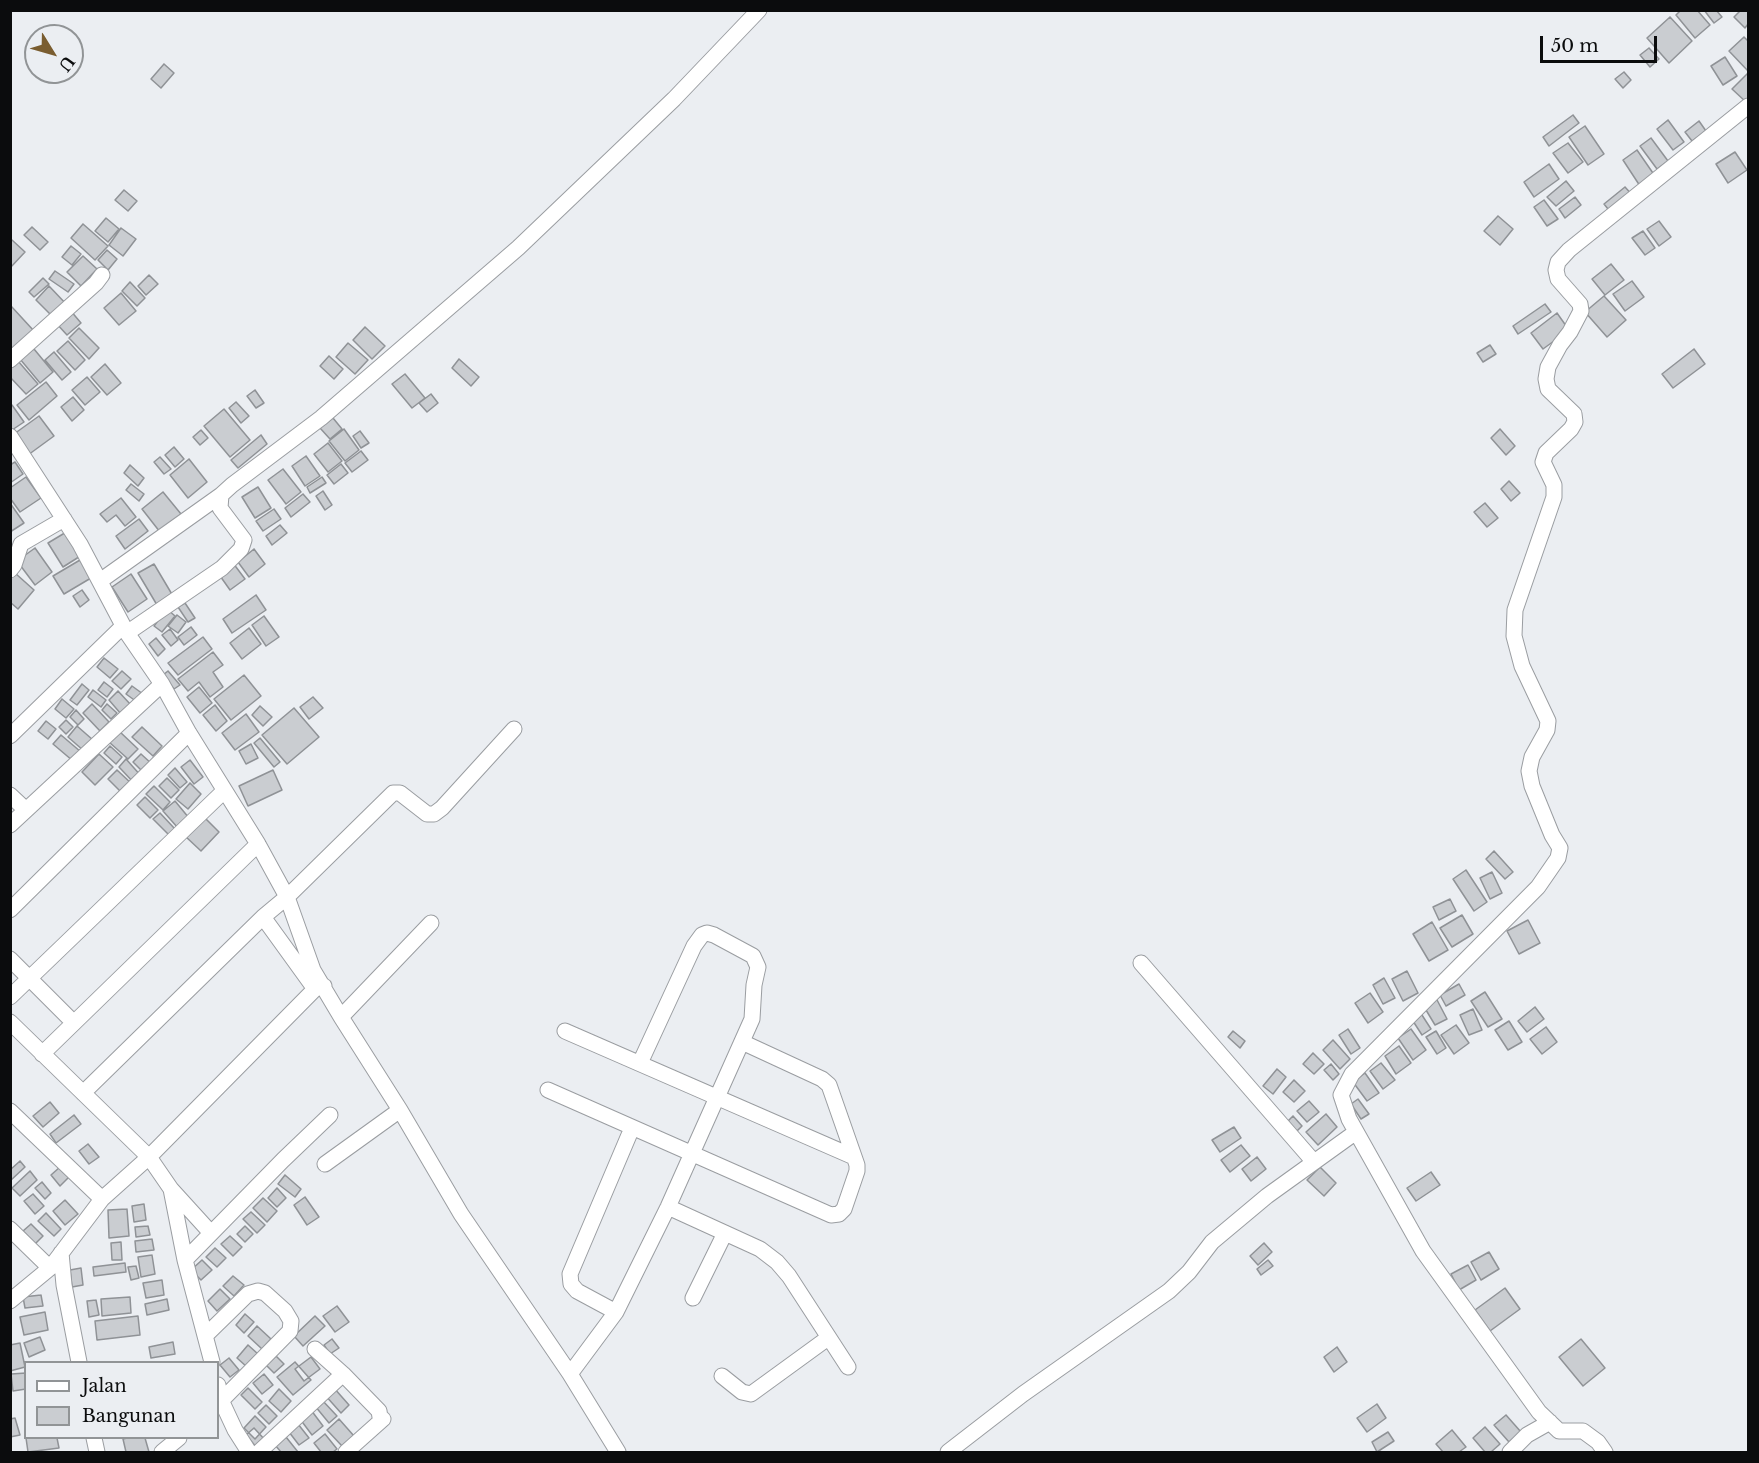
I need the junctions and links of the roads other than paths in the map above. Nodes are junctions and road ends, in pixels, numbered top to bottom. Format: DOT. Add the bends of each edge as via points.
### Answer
graph roads {
  1 [pos="759,10"];
  2 [pos="1749,106"];
  3 [pos="102,275"];
  4 [pos="10,360"];
  5 [pos="10,436"];
  6 [pos="221,495"];
  7 [pos="64,519"];
  8 [pos="10,570"];
  9 [pos="100,581"];
  10 [pos="125,629"];
  11 [pos="162,684"];
  12 [pos="514,729"];
  13 [pos="189,733"];
  14 [pos="10,736"];
  15 [pos="224,790"];
  16 [pos="10,795"];
  17 [pos="26,810"];
  18 [pos="10,825"];
  19 [pos="258,844"];
  20 [pos="287,897"];
  21 [pos="10,910"];
  22 [pos="263,917"];
  23 [pos="431,923"];
  24 [pos="10,959"];
  25 [pos="1141,963"];
  26 [pos="30,978"];
  27 [pos="319,988"];
  28 [pos="10,997"];
  29 [pos="341,1017"];
  30 [pos="10,1022"];
  31 [pos="74,1023"];
  32 [pos="565,1031"];
  33 [pos="742,1042"];
  34 [pos="42,1054"];
  35 [pos="640,1063"];
  36 [pos="548,1090"];
  37 [pos="82,1093"];
  38 [pos="718,1096"];
  39 [pos="400,1110"];
  40 [pos="10,1111"];
  41 [pos="330,1115"];
  42 [pos="632,1128"];
  43 [pos="1356,1131"];
  44 [pos="692,1154"];
  45 [pos="149,1157"];
  46 [pos="854,1157"];
  47 [pos="1314,1162"];
  48 [pos="325,1164"];
  49 [pos="171,1190"];
  50 [pos="102,1199"];
  51 [pos="668,1207"];
  52 [pos="10,1229"];
  53 [pos="212,1233"];
  54 [pos="725,1233"];
  55 [pos="61,1253"];
  56 [pos="185,1260"];
  57 [pos="50,1268"];
  58 [pos="693,1298"];
  59 [pos="10,1301"];
  60 [pos="616,1312"];
  61 [pos="205,1336"];
  62 [pos="828,1338"];
  63 [pos="315,1349"];
  64 [pos="79,1361"];
  65 [pos="212,1361"];
  66 [pos="848,1367"];
  67 [pos="343,1374"];
  68 [pos="570,1374"];
  69 [pos="722,1376"];
  70 [pos="220,1402"];
  71 [pos="1550,1422"];
  72 [pos="177,1439"];
  73 [pos="162,1452"];
  74 [pos="249,1452"];
  75 [pos="259,1452"];
  76 [pos="346,1452"];
  77 [pos="618,1452"];
  78 [pos="948,1452"];
  79 [pos="1510,1452"];
  80 [pos="1605,1452"];
  1 -- 6 [label="street" via="674,99 518,248 321,418"];
  2 -- 43 [label="street" via="1558,262 1558,279 1580,304 1581,311 1548,367 1546,379 1548,389 1574,414 1575,422 1546,453 1543,462 1554,485 1554,497 1515,610 1514,636 1522,666 1548,721 1529,771 1560,848 1558,858 1538,887 1352,1074 1341,1095"];
  3 -- 4 [label="street"];
  5 -- 7 [label="street"];
  6 -- 9 [label="street"];
  6 -- 10 [label="street" via="220,508 244,540 241,549 222,568"];
  7 -- 8 [label="street" via="21,544"];
  7 -- 9 [label="street"];
  9 -- 10 [label="street"];
  10 -- 11 [label="street"];
  10 -- 14 [label="street"];
  11 -- 13 [label="street"];
  11 -- 17 [label="street"];
  12 -- 20 [label="street" via="434,814 427,814 400,793 393,793"];
  13 -- 15 [label="street"];
  13 -- 21 [label="street"];
  15 -- 19 [label="street"];
  15 -- 26 [label="street"];
  16 -- 17 [label="street"];
  17 -- 18 [label="street"];
  19 -- 20 [label="street"];
  19 -- 31 [label="street"];
  20 -- 22 [label="street"];
  20 -- 27 [label="street"];
  22 -- 27 [label="street"];
  22 -- 37 [label="street"];
  23 -- 29 [label="street"];
  24 -- 26 [label="street"];
  25 -- 47 [label="street"];
  26 -- 28 [label="street"];
  26 -- 31 [label="street"];
  27 -- 29 [label="street"];
  27 -- 45 [label="street"];
  29 -- 39 [label="street"];
  30 -- 34 [label="street"];
  31 -- 34 [label="street"];
  32 -- 35 [label="street"];
  33 -- 35 [label="street" via="752,1019 758,967 745,950 707,933 694,946"];
  33 -- 38 [label="street"];
  33 -- 46 [label="street" via="829,1085"];
  34 -- 37 [label="street"];
  35 -- 38 [label="street"];
  36 -- 42 [label="street"];
  37 -- 45 [label="street"];
  38 -- 44 [label="street"];
  38 -- 46 [label="street"];
  39 -- 48 [label="street"];
  39 -- 68 [label="street" via="461,1214"];
  40 -- 50 [label="street"];
  41 -- 53 [label="street"];
  42 -- 44 [label="street"];
  42 -- 60 [label="street" via="570,1274 577,1291"];
  43 -- 47 [label="street"];
  43 -- 71 [label="street" via="1423,1251"];
  44 -- 46 [label="street" via="831,1215 844,1209 857,1171"];
  44 -- 51 [label="street"];
  45 -- 49 [label="street"];
  45 -- 50 [label="street"];
  47 -- 78 [label="street" via="1212,1242 1169,1291"];
  49 -- 53 [label="street"];
  49 -- 56 [label="street"];
  50 -- 55 [label="street"];
  51 -- 54 [label="street"];
  51 -- 60 [label="street"];
  52 -- 57 [label="street"];
  53 -- 56 [label="street"];
  54 -- 58 [label="street"];
  54 -- 62 [label="street" via="777,1262"];
  55 -- 57 [label="street"];
  55 -- 64 [label="street"];
  56 -- 61 [label="street"];
  57 -- 59 [label="street"];
  60 -- 68 [label="street"];
  61 -- 65 [label="street"];
  61 -- 70 [label="street" via="248,1294 258,1290 285,1311 291,1321 290,1330"];
  62 -- 66 [label="street"];
  62 -- 69 [label="street" via="751,1394 742,1392"];
  63 -- 67 [label="street"];
  67 -- 75 [label="street"];
  67 -- 76 [label="street" via="383,1419"];
  68 -- 77 [label="street"];
  70 -- 74 [label="street"];
  71 -- 79 [label="street"];
  71 -- 80 [label="street" via="1559,1431 1583,1431"];
  72 -- 73 [label="street"];
}
